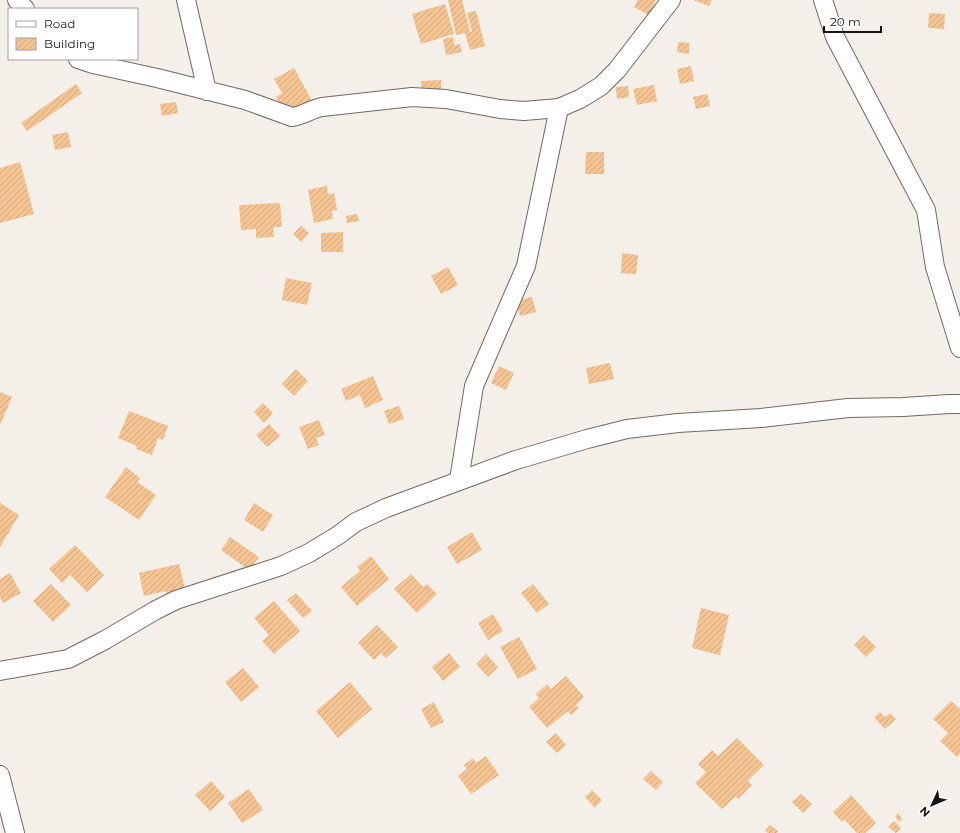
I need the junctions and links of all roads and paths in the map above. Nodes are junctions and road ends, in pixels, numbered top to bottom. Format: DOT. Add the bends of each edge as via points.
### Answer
graph roads {
  1 [pos="17,0"];
  2 [pos="186,0"];
  3 [pos="671,0"];
  4 [pos="823,0"];
  5 [pos="24,8"];
  6 [pos="81,60"];
  7 [pos="207,91"];
  8 [pos="559,108"];
  9 [pos="960,348"];
  10 [pos="960,404"];
  11 [pos="459,480"];
  12 [pos="0,671"];
  13 [pos="0,775"];
  14 [pos="15,833"];
  1 -- 5 [label="street"];
  2 -- 7 [label="street"];
  3 -- 8 [label="street" via="617,70 601,86"];
  4 -- 9 [label="street" via="835,37 926,210 935,267"];
  6 -- 7 [label="street"];
  7 -- 8 [label="street" via="244,100 292,117 314,108 412,96 524,111"];
  8 -- 11 [label="street" via="526,266 474,386"];
  10 -- 11 [label="street" via="848,408 761,418 678,422 626,429 516,460"];
  11 -- 12 [label="street" via="356,522 314,549 281,566 176,600 68,659"];
  13 -- 14 [label="street"];
}
